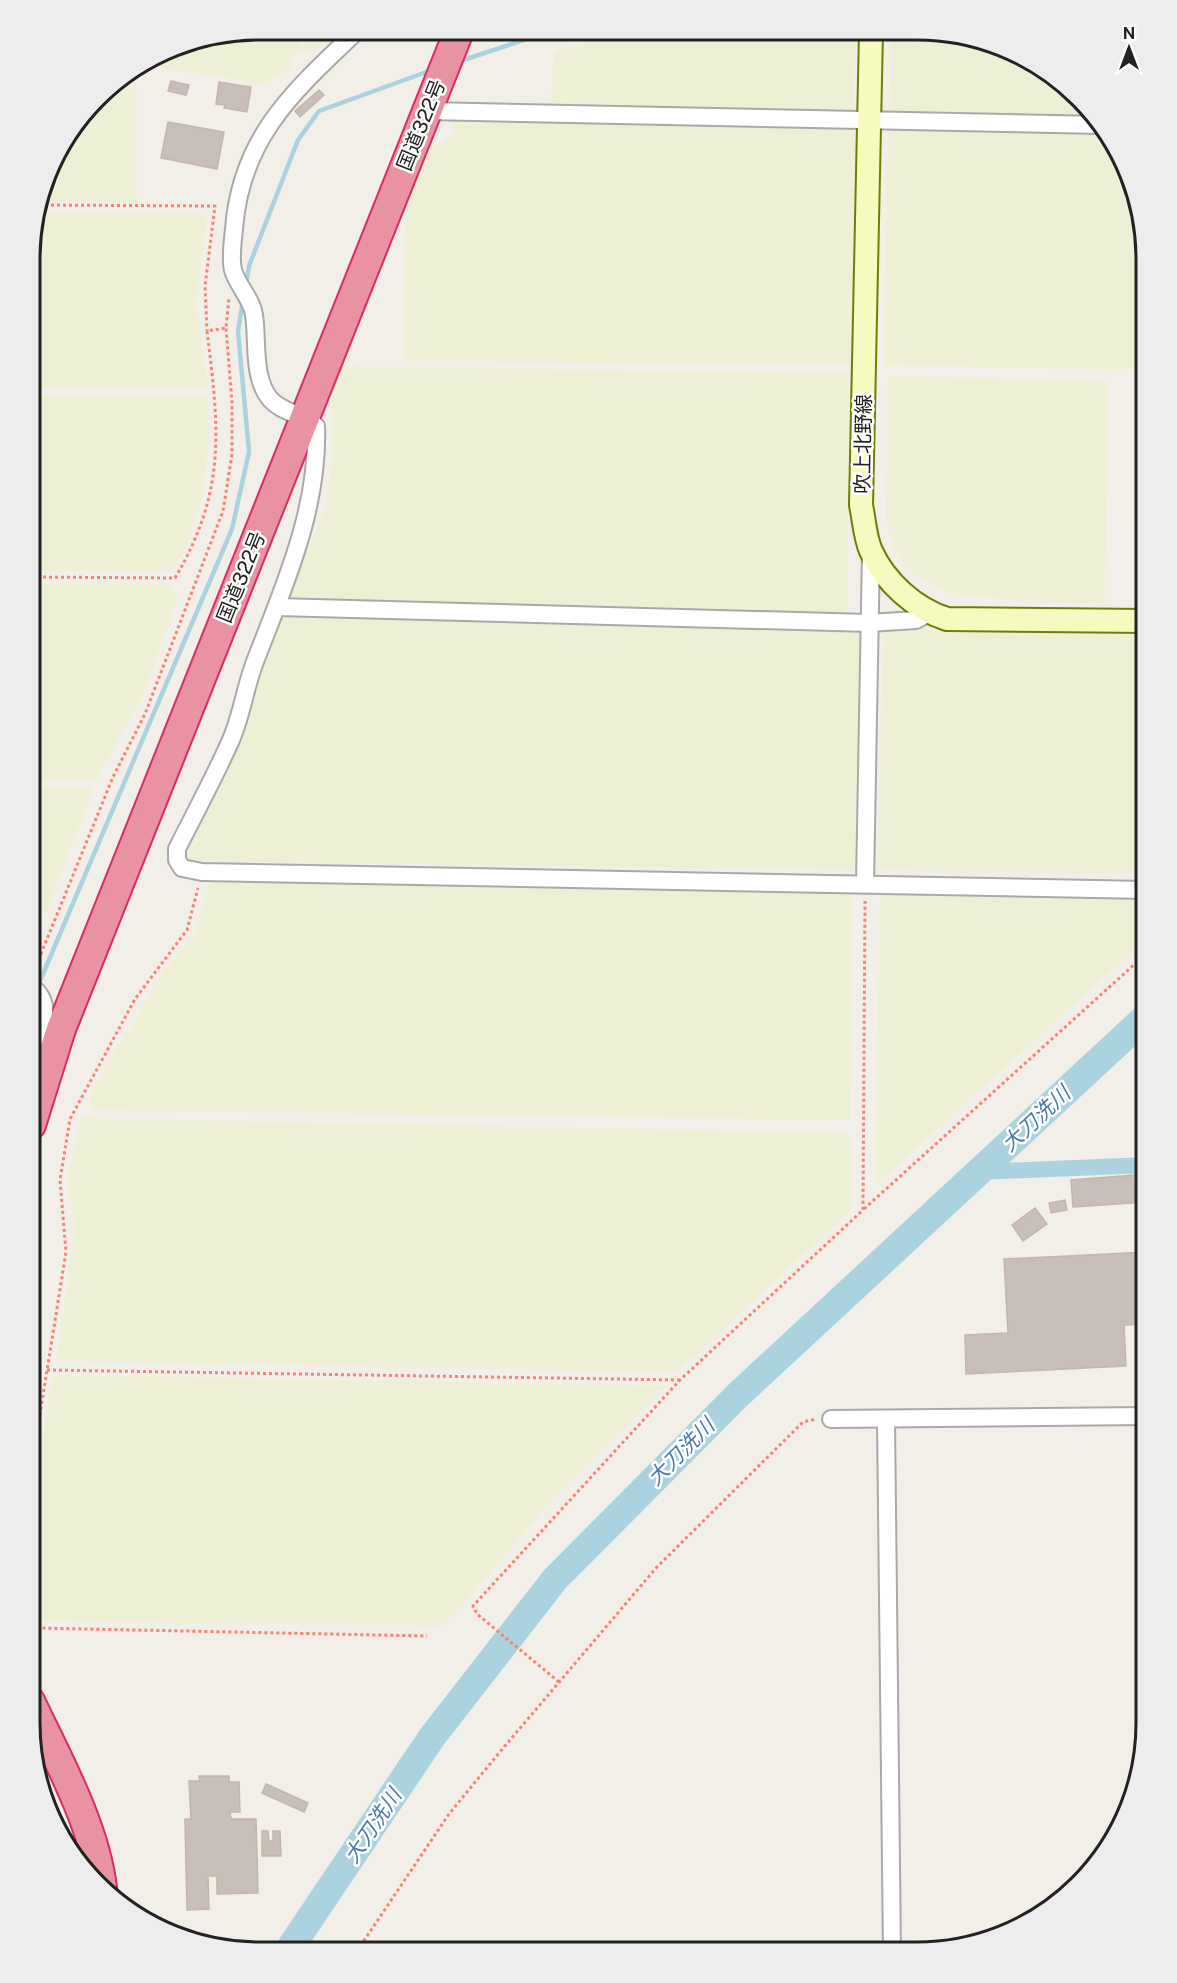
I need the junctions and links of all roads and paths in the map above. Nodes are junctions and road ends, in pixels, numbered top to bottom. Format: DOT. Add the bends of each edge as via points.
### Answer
graph roads {
  1 [pos="347,40"];
  2 [pos="455,40"];
  3 [pos="870,40"];
  4 [pos="427,111"];
  5 [pos="869,121"];
  6 [pos="1090,125"];
  7 [pos="48,205"];
  8 [pos="233,270"];
  9 [pos="226,328"];
  10 [pos="207,331"];
  11 [pos="305,416"];
  12 [pos="871,551"];
  13 [pos="40,577"];
  14 [pos="277,608"];
  15 [pos="929,614"];
  16 [pos="1136,621"];
  17 [pos="869,623"];
  18 [pos="202,872"];
  19 [pos="865,884"];
  20 [pos="1136,890"];
  21 [pos="40,956"];
  22 [pos="1136,962"];
  23 [pos="40,994"];
  24 [pos="40,1032"];
  25 [pos="40,1076"];
  26 [pos="42,1082"];
  27 [pos="40,1090"];
  28 [pos="863,1210"];
  29 [pos="47,1370"];
  30 [pos="680,1380"];
  31 [pos="1136,1416"];
  32 [pos="40,1419"];
  33 [pos="831,1419"];
  34 [pos="886,1420"];
  35 [pos="40,1628"];
  36 [pos="427,1636"];
  37 [pos="559,1682"];
  38 [pos="40,1723"];
  39 [pos="101,1874"];
  40 [pos="364,1942"];
  41 [pos="892,1942"];
  1 -- 8 [label="street" via="296,90 262,132 236,203"];
  2 -- 4 [label="highway, 国道322号"];
  3 -- 5 [label="main road, 吹上北野線"];
  4 -- 5 [label="street"];
  4 -- 11 [label="highway, 国道322号"];
  5 -- 6 [label="street"];
  5 -- 12 [label="main road, 吹上北野線" via="861,505"];
  7 -- 10 [label="path" via="215,206 205,286"];
  8 -- 9 [label="path"];
  8 -- 11 [label="street" via="254,312 259,370 268,398 281,409"];
  9 -- 10 [label="path"];
  9 -- 21 [label="path" via="232,454 223,511 145,714 113,777"];
  10 -- 13 [label="path" via="218,428 214,475 208,509 175,578"];
  11 -- 14 [label="street" via="316,426 314,487"];
  11 -- 26 [label="highway, 国道322号"];
  12 -- 15 [label="main road, 吹上北野線" via="897,589"];
  12 -- 17 [label="street"];
  14 -- 17 [label="street"];
  14 -- 18 [label="street" via="255,662 231,741 177,849 182,868"];
  15 -- 16 [label="main road, 吹上北野線" via="947,619"];
  15 -- 17 [label="street" via="916,620"];
  17 -- 19 [label="street"];
  18 -- 19 [label="street"];
  18 -- 29 [label="path" via="187,930 135,999 70,1119 60,1180 66,1252"];
  19 -- 20 [label="street"];
  19 -- 28 [label="path"];
  22 -- 28 [label="path"];
  23 -- 24 [label="street" via="45,1005"];
  25 -- 26 [label="street"];
  26 -- 27 [label="highway, 国道322号"];
  28 -- 30 [label="path"];
  29 -- 30 [label="path"];
  29 -- 32 [label="path"];
  30 -- 37 [label="path" via="473,1606 477,1614"];
  31 -- 34 [label="street"];
  33 -- 34 [label="street"];
  33 -- 37 [label="path" via="803,1422 656,1568"];
  34 -- 41 [label="street"];
  35 -- 36 [label="path"];
  37 -- 40 [label="path" via="449,1815"];
  38 -- 39 [label="highway" via="75,1799"];
}
